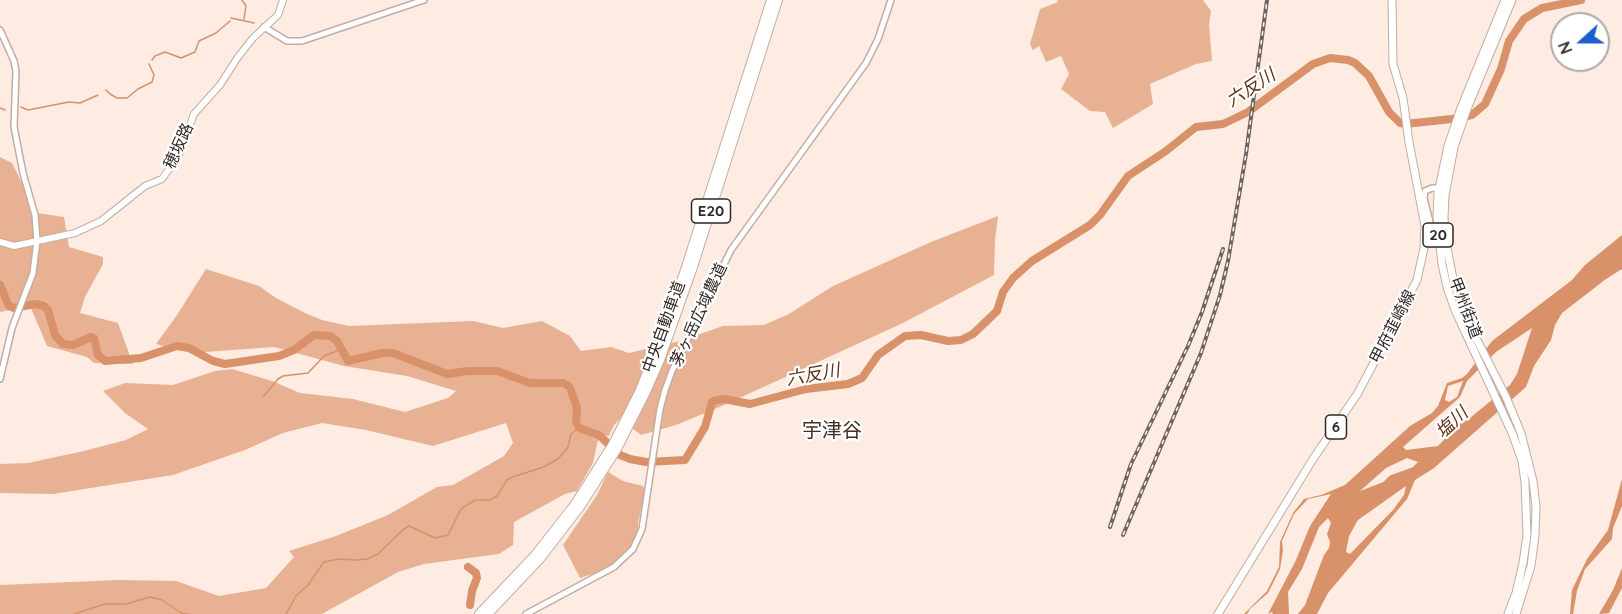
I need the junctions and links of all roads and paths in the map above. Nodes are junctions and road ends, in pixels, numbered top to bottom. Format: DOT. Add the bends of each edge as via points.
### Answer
graph roads {
  1 [pos="283,0"];
  2 [pos="424,0"];
  3 [pos="771,0"];
  4 [pos="778,0"];
  5 [pos="891,0"];
  6 [pos="1392,0"];
  7 [pos="1505,0"];
  8 [pos="1512,0"];
  9 [pos="264,27"];
  10 [pos="0,30"];
  11 [pos="1464,109"];
  12 [pos="1442,189"];
  13 [pos="1425,234"];
  14 [pos="38,241"];
  15 [pos="0,242"];
  16 [pos="1469,332"];
  17 [pos="0,379"];
  18 [pos="631,417"];
  19 [pos="592,484"];
  20 [pos="479,614"];
  21 [pos="488,614"];
  22 [pos="526,614"];
  23 [pos="1218,614"];
  24 [pos="1508,614"];
  25 [pos="1516,614"];
  1 -- 9 [label="main road, 穂坂路" via="280,10"];
  2 -- 9 [label="street" via="307,40 287,40"];
  3 -- 18 [label="highway, 中央自動車道 / E20" via="676,296"];
  4 -- 18 [label="highway, 中央自動車道 / E20" via="673,327"];
  5 -- 22 [label="street, 茅ヶ岳広域農道" via="866,63 731,250 672,371 660,409 638,541 621,562"];
  6 -- 13 [label="main road, 甲府韮崎線 / 6" via="1393,64 1401,88"];
  7 -- 11 [label="main road, 甲州街道 / 20"];
  8 -- 11 [label="main road, 甲州街道 / 20"];
  9 -- 14 [label="main road, 穂坂路" via="194,114 178,155 162,179 145,186 93,226"];
  10 -- 14 [label="street" via="16,71 14,127"];
  11 -- 12 [label="main road, 甲州街道 / 20"];
  12 -- 13 [label="street" via="1429,188 1424,195 1431,226"];
  12 -- 16 [label="main road, 甲州街道 / 20" via="1437,217 1442,264 1447,286"];
  13 -- 23 [label="main road, 甲府韮崎線 / 6" via="1417,280 1369,374"];
  14 -- 15 [label="main road, 穂坂路" via="14,246"];
  14 -- 17 [label="street" via="33,273 12,328"];
  16 -- 24 [label="main road, 甲州街道 / 20" via="1516,444 1525,482 1527,535"];
  16 -- 25 [label="main road, 甲州街道 / 20" via="1506,398 1533,481 1535,535 1531,566"];
  18 -- 19 [label="highway, 中央自動車道 / E20"];
  19 -- 20 [label="highway, 中央自動車道 / E20" via="535,555"];
  19 -- 21 [label="highway, 中央自動車道 / E20" via="540,559"];
}
